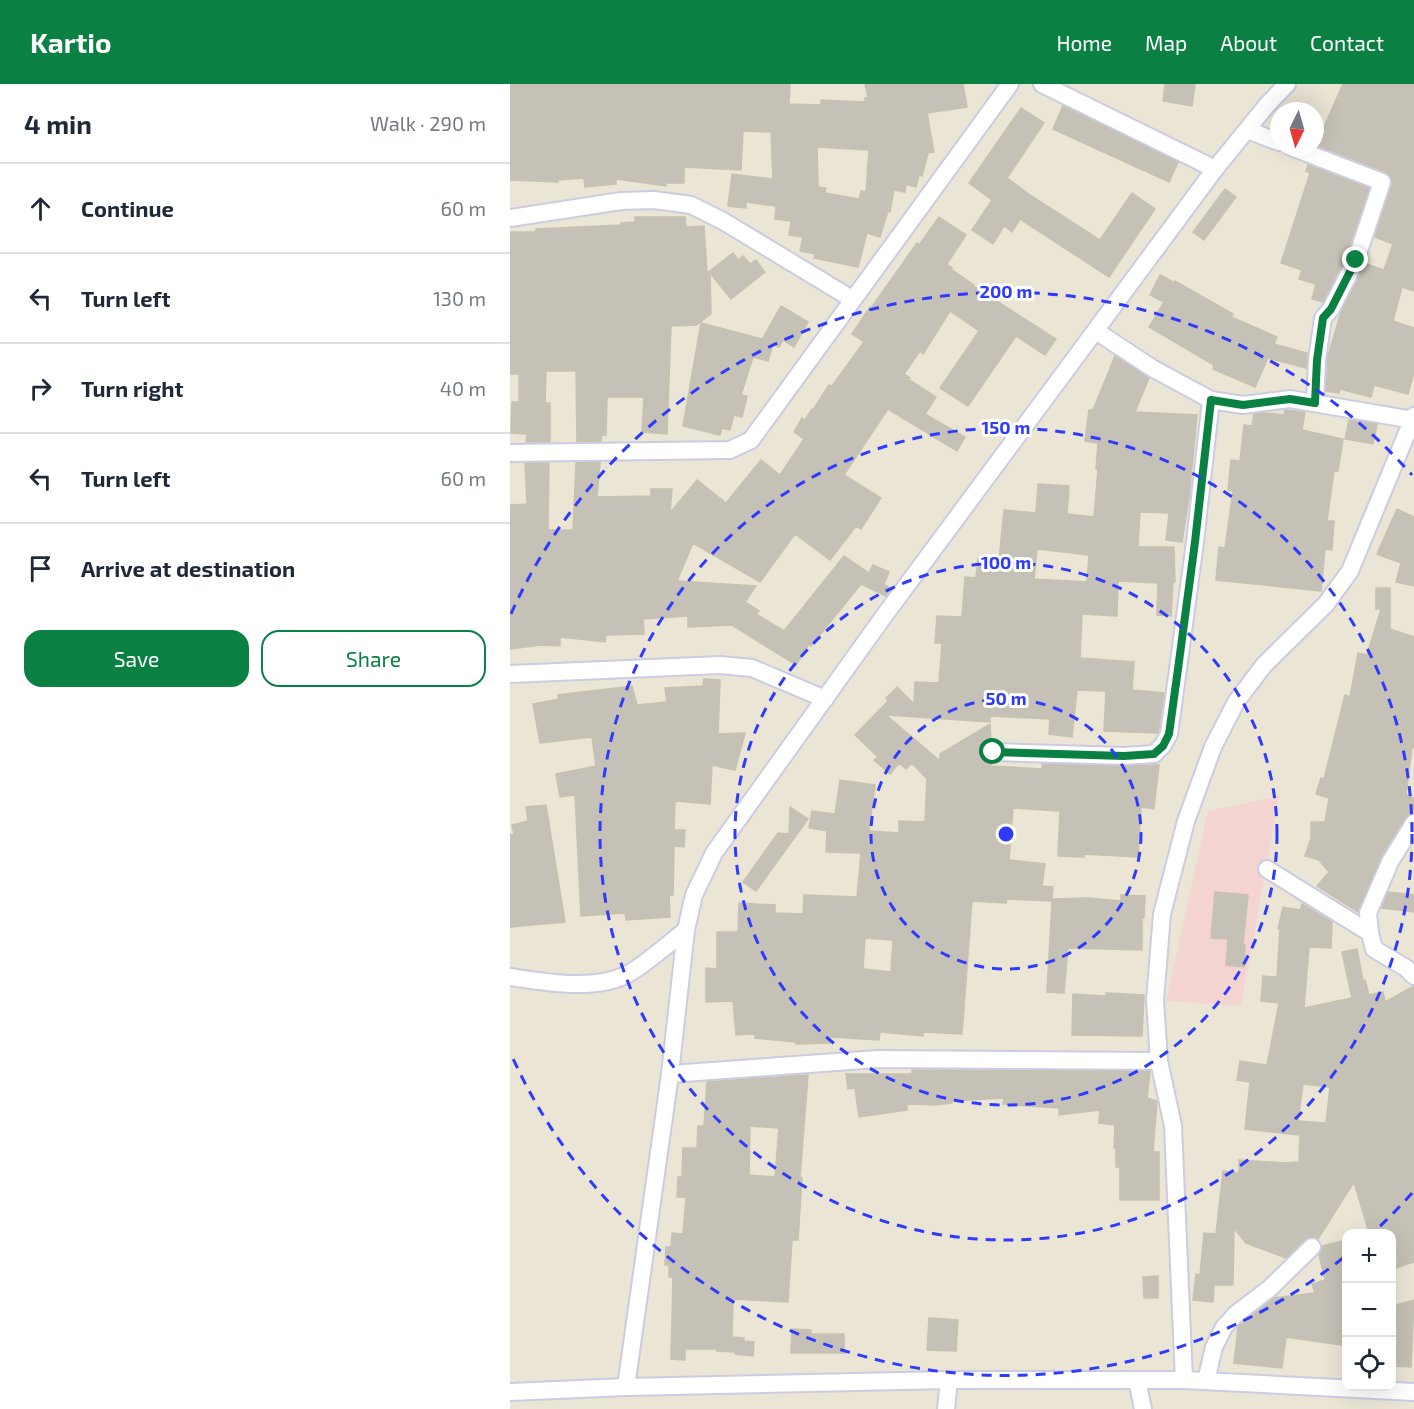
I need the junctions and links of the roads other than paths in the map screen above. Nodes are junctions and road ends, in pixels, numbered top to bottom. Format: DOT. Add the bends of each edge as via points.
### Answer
graph roads {
  1 [pos="1010,84"];
  2 [pos="1042,84"];
  3 [pos="1287,84"];
  4 [pos="1247,130"];
  5 [pos="1270,139"];
  6 [pos="1314,156"];
  7 [pos="1215,169"];
  8 [pos="510,218"];
  9 [pos="852,298"];
  10 [pos="1096,331"];
  11 [pos="1211,400"];
  12 [pos="1315,403"];
  13 [pos="1414,419"];
  14 [pos="510,453"];
  15 [pos="510,674"];
  16 [pos="825,699"];
  17 [pos="993,752"];
  18 [pos="1414,823"];
  19 [pos="1267,869"];
  20 [pos="686,930"];
  21 [pos="1370,933"];
  22 [pos="510,976"];
  23 [pos="1414,976"];
  24 [pos="1159,1061"];
  25 [pos="670,1074"];
  26 [pos="1312,1247"];
  27 [pos="948,1380"];
  28 [pos="1137,1380"];
  29 [pos="1184,1380"];
  30 [pos="1206,1381"];
  31 [pos="626,1387"];
  32 [pos="510,1392"];
  33 [pos="1414,1392"];
  34 [pos="946,1409"];
  35 [pos="1143,1409"];
  1 -- 9 [label="street"];
  2 -- 7 [label="street"];
  3 -- 4 [label="street"];
  4 -- 5 [label="street"];
  4 -- 7 [label="street"];
  6 -- 12 [label="street" via="1382,182 1356,260 1323,318"];
  7 -- 10 [label="street"];
  8 -- 9 [label="street" via="621,201 691,205"];
  9 -- 14 [label="street" via="751,440 730,450"];
  10 -- 11 [label="street"];
  10 -- 16 [label="street"];
  11 -- 12 [label="street" via="1243,405 1290,399"];
  11 -- 17 [label="street" via="1169,734 1163,746 1154,754 1124,756"];
  12 -- 13 [label="street"];
  13 -- 24 [label="street" via="1350,571 1326,604 1263,664 1236,702 1213,747 1186,821 1162,914 1155,1000"];
  15 -- 16 [label="street" via="720,665 752,669"];
  16 -- 20 [label="street" via="714,853 694,895"];
  18 -- 21 [label="street" via="1390,862 1368,913"];
  19 -- 21 [label="street"];
  20 -- 22 [label="street" via="626,975 603,982 556,983"];
  20 -- 25 [label="street"];
  21 -- 23 [label="street" via="1374,949"];
  24 -- 25 [label="street" via="878,1059"];
  24 -- 29 [label="street" via="1173,1126"];
  25 -- 31 [label="street"];
  26 -- 30 [label="street" via="1224,1327 1214,1347"];
  27 -- 28 [label="street"];
  27 -- 31 [label="street"];
  27 -- 34 [label="street"];
  28 -- 29 [label="street"];
  28 -- 35 [label="street"];
  29 -- 30 [label="street"];
  30 -- 33 [label="street"];
  31 -- 32 [label="street"];
}
